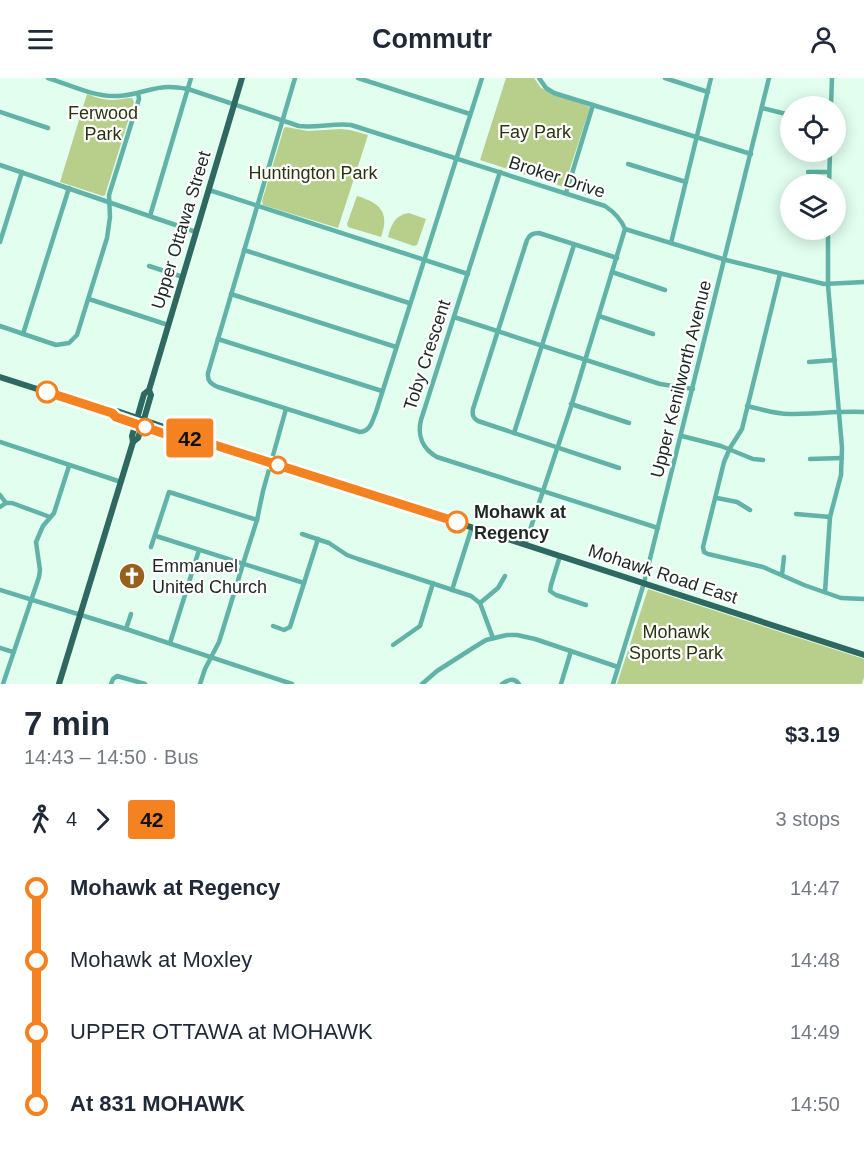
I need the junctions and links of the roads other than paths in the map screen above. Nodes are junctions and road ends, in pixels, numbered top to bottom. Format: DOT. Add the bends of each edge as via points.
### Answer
graph roads {
  1 [pos="48,78"];
  2 [pos="191,78"];
  3 [pos="242,78"];
  4 [pos="295,78"];
  5 [pos="358,78"];
  6 [pos="482,78"];
  7 [pos="538,78"];
  8 [pos="664,78"];
  9 [pos="711,78"];
  10 [pos="769,78"];
  11 [pos="832,78"];
  12 [pos="188,90"];
  13 [pos="708,92"];
  14 [pos="138,93"];
  15 [pos="831,96"];
  16 [pos="234,105"];
  17 [pos="593,105"];
  18 [pos="762,108"];
  19 [pos="0,112"];
  20 [pos="780,112"];
  21 [pos="470,114"];
  22 [pos="282,120"];
  23 [pos="48,128"];
  24 [pos="697,137"];
  25 [pos="751,153"];
  26 [pos="456,158"];
  27 [pos="830,162"];
  28 [pos="628,164"];
  29 [pos="0,165"];
  30 [pos="22,172"];
  31 [pos="500,172"];
  32 [pos="808,172"];
  33 [pos="829,172"];
  34 [pos="686,182"];
  35 [pos="69,188"];
  36 [pos="208,190"];
  37 [pos="566,193"];
  38 [pos="109,202"];
  39 [pos="257,206"];
  40 [pos="150,216"];
  41 [pos="626,229"];
  42 [pos="196,232"];
  43 [pos="828,240"];
  44 [pos="0,242"];
  45 [pos="671,243"];
  46 [pos="574,245"];
  47 [pos="244,250"];
  48 [pos="617,258"];
  49 [pos="424,260"];
  50 [pos="725,260"];
  51 [pos="149,266"];
  52 [pos="612,272"];
  53 [pos="468,274"];
  54 [pos="780,274"];
  55 [pos="183,277"];
  56 [pos="864,282"];
  57 [pos="828,285"];
  58 [pos="665,290"];
  59 [pos="231,294"];
  60 [pos="89,299"];
  61 [pos="409,303"];
  62 [pos="599,316"];
  63 [pos="454,317"];
  64 [pos="168,325"];
  65 [pos="0,326"];
  66 [pos="498,331"];
  67 [pos="23,334"];
  68 [pos="653,334"];
  69 [pos="218,339"];
  70 [pos="542,346"];
  71 [pos="396,347"];
  72 [pos="585,360"];
  73 [pos="835,360"];
  74 [pos="809,362"];
  75 [pos="0,377"];
  76 [pos="693,389"];
  77 [pos="382,391"];
  78 [pos="571,404"];
  79 [pos="747,406"];
  80 [pos="286,409"];
  81 [pos="840,411"];
  82 [pos="864,412"];
  83 [pos="139,422"];
  84 [pos="629,423"];
  85 [pos="514,433"];
  86 [pos="682,436"];
  87 [pos="0,442"];
  88 [pos="557,448"];
  89 [pos="730,449"];
  90 [pos="842,458"];
  91 [pos="810,459"];
  92 [pos="763,460"];
  93 [pos="271,462"];
  94 [pos="69,466"];
  95 [pos="619,468"];
  96 [pos="121,482"];
  97 [pos="543,491"];
  98 [pos="0,495"];
  99 [pos="717,498"];
  100 [pos="6,503"];
  101 [pos="0,507"];
  102 [pos="750,510"];
  103 [pos="796,514"];
  104 [pos="50,517"];
  105 [pos="830,517"];
  106 [pos="257,520"];
  107 [pos="472,527"];
  108 [pos="658,528"];
  109 [pos="302,534"];
  110 [pos="156,536"];
  111 [pos="318,539"];
  112 [pos="525,545"];
  113 [pos="152,548"];
  114 [pos="199,550"];
  115 [pos="560,556"];
  116 [pos="784,556"];
  117 [pos="243,564"];
  118 [pos="782,575"];
  119 [pos="505,576"];
  120 [pos="304,583"];
  121 [pos="433,583"];
  122 [pos="644,583"];
  123 [pos="0,590"];
  124 [pos="452,590"];
  125 [pos="825,592"];
  126 [pos="864,599"];
  127 [pos="32,600"];
  128 [pos="480,603"];
  129 [pos="586,605"];
  130 [pos="80,614"];
  131 [pos="131,614"];
  132 [pos="422,619"];
  133 [pos="428,621"];
  134 [pos="273,626"];
  135 [pos="126,629"];
  136 [pos="493,638"];
  137 [pos="170,643"];
  138 [pos="393,645"];
  139 [pos="0,648"];
  140 [pos="571,651"];
  141 [pos="13,652"];
  142 [pos="864,655"];
  143 [pos="212,657"];
  144 [pos="618,667"];
  145 [pos="3,684"];
  146 [pos="59,684"];
  147 [pos="111,684"];
  148 [pos="145,684"];
  149 [pos="200,684"];
  150 [pos="292,684"];
  151 [pos="422,684"];
  152 [pos="502,684"];
  153 [pos="519,684"];
  154 [pos="561,684"];
  155 [pos="613,684"];
  1 -- 14 [label="street, Broker Drive" via="104,96"];
  2 -- 12 [label="street"];
  3 -- 16 [label="main road, Upper Ottawa Street"];
  4 -- 22 [label="street"];
  5 -- 21 [label="street"];
  6 -- 21 [label="street"];
  7 -- 17 [label="street" via="552,92"];
  8 -- 13 [label="street"];
  9 -- 13 [label="street"];
  10 -- 18 [label="street, Upper Kenilworth Avenue"];
  11 -- 15 [label="street"];
  12 -- 14 [label="street, Broker Drive" via="167,87"];
  12 -- 16 [label="street, Broker Drive"];
  12 -- 40 [label="street"];
  13 -- 24 [label="street"];
  14 -- 38 [label="street"];
  16 -- 22 [label="street, Broker Drive"];
  16 -- 36 [label="main road, Upper Ottawa Street"];
  17 -- 24 [label="street"];
  17 -- 37 [label="street"];
  18 -- 20 [label="street"];
  18 -- 25 [label="street, Upper Kenilworth Avenue"];
  19 -- 23 [label="street"];
  21 -- 26 [label="street"];
  22 -- 26 [label="street, Broker Drive" via="305,126 351,125"];
  22 -- 39 [label="street"];
  24 -- 25 [label="street"];
  24 -- 34 [label="street"];
  25 -- 50 [label="street, Upper Kenilworth Avenue"];
  26 -- 31 [label="street, Broker Drive"];
  26 -- 49 [label="street"];
  27 -- 33 [label="street"];
  28 -- 34 [label="street"];
  29 -- 30 [label="street"];
  30 -- 35 [label="street"];
  30 -- 44 [label="street"];
  31 -- 37 [label="street, Broker Drive"];
  31 -- 53 [label="street, Toby Crescent"];
  32 -- 33 [label="street"];
  34 -- 45 [label="street"];
  35 -- 38 [label="street"];
  35 -- 67 [label="street"];
  36 -- 39 [label="street"];
  36 -- 42 [label="main road, Upper Ottawa Street"];
  37 -- 41 [label="street, Broker Drive" via="605,206"];
  38 -- 40 [label="street"];
  38 -- 60 [label="street" via="110,225"];
  39 -- 47 [label="street"];
  39 -- 49 [label="street"];
  40 -- 42 [label="street"];
  41 -- 45 [label="street"];
  41 -- 48 [label="street"];
  42 -- 55 [label="main road, Upper Ottawa Street"];
  43 -- 57 [label="street"];
  45 -- 50 [label="street"];
  46 -- 48 [label="street"];
  46 -- 66 [label="street" via="539,233 529,236"];
  46 -- 70 [label="street"];
  47 -- 59 [label="street"];
  47 -- 61 [label="street"];
  48 -- 52 [label="street"];
  49 -- 53 [label="street"];
  49 -- 61 [label="street"];
  50 -- 54 [label="street"];
  50 -- 76 [label="street, Upper Kenilworth Avenue"];
  51 -- 55 [label="street"];
  52 -- 58 [label="street"];
  52 -- 62 [label="street"];
  53 -- 63 [label="street, Toby Crescent"];
  54 -- 57 [label="street"];
  54 -- 79 [label="street"];
  55 -- 64 [label="main road, Upper Ottawa Street"];
  56 -- 57 [label="street"];
  57 -- 73 [label="street"];
  59 -- 69 [label="street"];
  59 -- 71 [label="street"];
  60 -- 64 [label="street"];
  60 -- 67 [label="street" via="77,335 69,343 56,345"];
  61 -- 71 [label="street"];
  62 -- 68 [label="street"];
  62 -- 72 [label="street"];
  63 -- 66 [label="street"];
  63 -- 97 [label="street, Toby Crescent" via="420,425 422,442 437,457"];
  64 -- 83 [label="main road, Upper Ottawa Street" via="149,390 144,394"];
  65 -- 67 [label="street"];
  66 -- 70 [label="street"];
  66 -- 85 [label="street" via="472,415 477,421"];
  69 -- 77 [label="street"];
  69 -- 80 [label="street" via="209,381"];
  70 -- 72 [label="street"];
  70 -- 85 [label="street"];
  71 -- 77 [label="street"];
  72 -- 76 [label="street" via="660,384"];
  72 -- 78 [label="street"];
  73 -- 74 [label="street"];
  73 -- 81 [label="street"];
  75 -- 83 [label="main road, Mohawk Road East" via="112,413 117,411"];
  76 -- 86 [label="street, Upper Kenilworth Avenue"];
  77 -- 80 [label="street" via="371,425 365,431"];
  78 -- 84 [label="street"];
  78 -- 88 [label="street"];
  79 -- 81 [label="street" via="788,414"];
  79 -- 89 [label="street" via="742,429"];
  80 -- 93 [label="street"];
  81 -- 82 [label="street"];
  81 -- 90 [label="street"];
  83 -- 93 [label="main road, Mohawk Road East" via="165,434"];
  83 -- 96 [label="main road, Upper Ottawa Street" via="138,438 133,442"];
  85 -- 88 [label="street"];
  86 -- 89 [label="street"];
  86 -- 108 [label="street, Upper Kenilworth Avenue"];
  87 -- 94 [label="street"];
  88 -- 95 [label="street"];
  88 -- 97 [label="street"];
  89 -- 92 [label="street"];
  89 -- 99 [label="street"];
  90 -- 91 [label="street"];
  90 -- 105 [label="street"];
  93 -- 106 [label="street"];
  93 -- 107 [label="main road, Mohawk Road East"];
  94 -- 96 [label="street"];
  94 -- 104 [label="street"];
  96 -- 130 [label="main road, Upper Ottawa Street"];
  97 -- 108 [label="street, Toby Crescent"];
  97 -- 112 [label="street"];
  98 -- 100 [label="street"];
  99 -- 102 [label="street" via="737,502"];
  99 -- 118 [label="street" via="704,552"];
  100 -- 101 [label="street"];
  100 -- 104 [label="street"];
  103 -- 105 [label="street"];
  104 -- 127 [label="street" via="36,542 40,570"];
  105 -- 125 [label="street"];
  106 -- 110 [label="street" via="169,492"];
  106 -- 117 [label="street"];
  107 -- 112 [label="main road, Mohawk Road East"];
  107 -- 124 [label="street"];
  108 -- 122 [label="street, Upper Kenilworth Avenue"];
  109 -- 111 [label="street"];
  110 -- 113 [label="street"];
  110 -- 114 [label="street"];
  111 -- 120 [label="street"];
  111 -- 121 [label="street" via="357,560"];
  112 -- 115 [label="main road, Mohawk Road East"];
  114 -- 117 [label="street"];
  114 -- 137 [label="street"];
  115 -- 122 [label="main road, Mohawk Road East"];
  115 -- 129 [label="street" via="550,591"];
  116 -- 118 [label="street"];
  117 -- 120 [label="street"];
  117 -- 143 [label="street"];
  118 -- 125 [label="street"];
  119 -- 128 [label="street" via="498,588"];
  120 -- 134 [label="street" via="290,627 284,630"];
  121 -- 124 [label="street"];
  121 -- 132 [label="street"];
  122 -- 142 [label="main road, Mohawk Road East"];
  122 -- 144 [label="street, Upper Kenilworth Avenue"];
  123 -- 127 [label="street"];
  124 -- 128 [label="street"];
  125 -- 126 [label="street" via="841,598"];
  127 -- 130 [label="street"];
  127 -- 141 [label="street"];
  128 -- 136 [label="street"];
  130 -- 135 [label="street"];
  130 -- 146 [label="main road, Upper Ottawa Street"];
  131 -- 135 [label="street"];
  132 -- 133 [label="street"];
  132 -- 138 [label="street" via="417,628"];
  135 -- 137 [label="street"];
  136 -- 140 [label="street" via="526,636"];
  136 -- 151 [label="street" via="436,671"];
  137 -- 143 [label="street"];
  139 -- 141 [label="street"];
  140 -- 144 [label="street"];
  140 -- 154 [label="street"];
  141 -- 145 [label="street"];
  143 -- 149 [label="street"];
  143 -- 150 [label="street"];
  144 -- 155 [label="street, Upper Kenilworth Avenue"];
  147 -- 148 [label="street" via="117,676"];
  152 -- 153 [label="street" via="510,680"];
}
